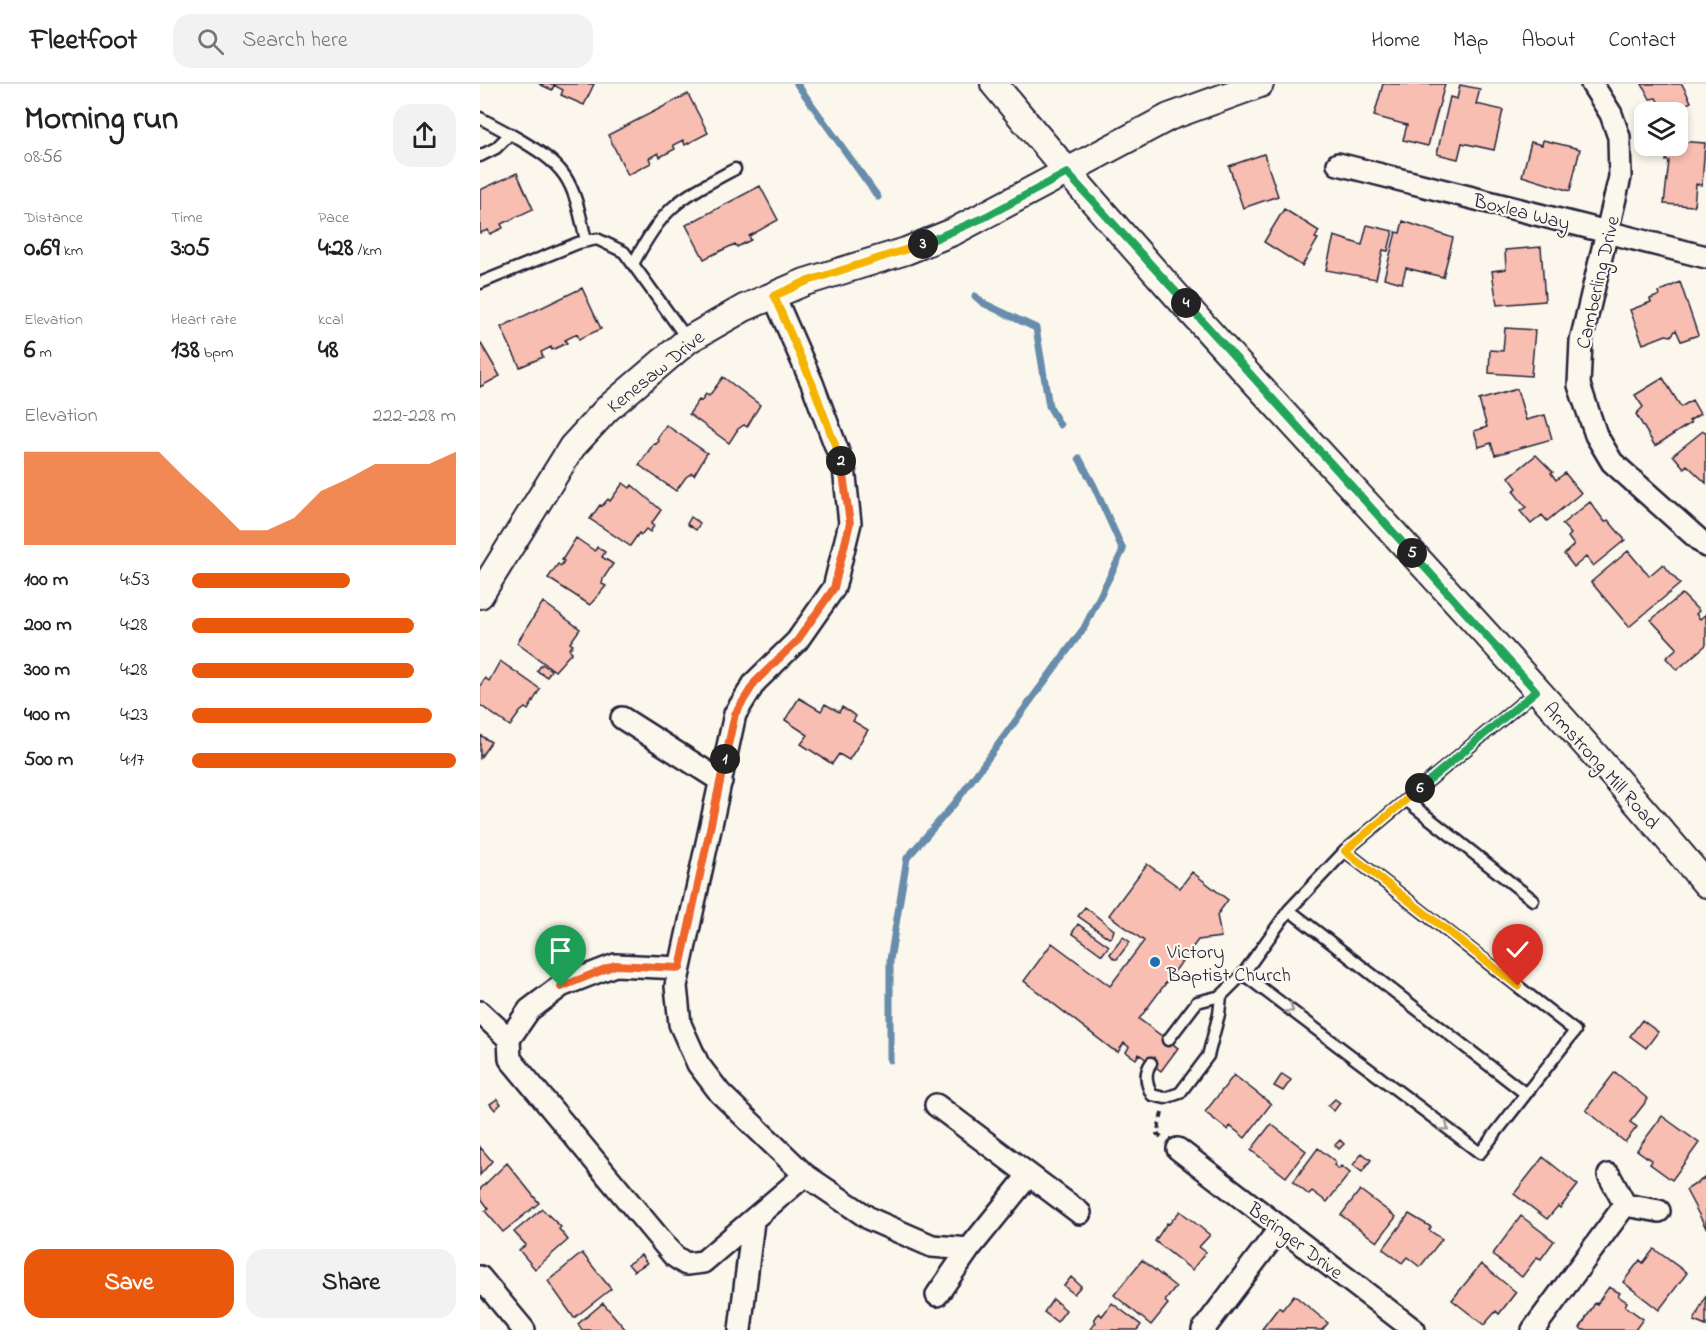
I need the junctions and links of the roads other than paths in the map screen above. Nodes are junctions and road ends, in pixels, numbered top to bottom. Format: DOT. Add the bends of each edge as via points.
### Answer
graph roads {
  1 [pos="994,84"];
  2 [pos="1209,84"];
  3 [pos="1260,84"];
  4 [pos="1592,84"];
  5 [pos="1169,117"];
  6 [pos="480,118"];
  7 [pos="510,134"];
  8 [pos="480,156"];
  9 [pos="1338,164"];
  10 [pos="735,169"];
  11 [pos="1067,173"];
  12 [pos="1607,232"];
  13 [pos="586,241"];
  14 [pos="1706,257"];
  15 [pos="633,264"];
  16 [pos="480,283"];
  17 [pos="774,296"];
  18 [pos="688,340"];
  19 [pos="1706,546"];
  20 [pos="480,595"];
  21 [pos="1536,691"];
  22 [pos="622,718"];
  23 [pos="721,781"];
  24 [pos="1406,800"];
  25 [pos="1345,851"];
  26 [pos="1706,884"];
  27 [pos="1533,900"];
  28 [pos="1289,910"];
  29 [pos="680,968"];
  30 [pos="1243,974"];
  31 [pos="1221,996"];
  32 [pos="480,1012"];
  33 [pos="509,1040"];
  34 [pos="1168,1040"];
  35 [pos="1151,1063"];
  36 [pos="1526,1094"];
  37 [pos="936,1105"];
  38 [pos="1178,1149"];
  39 [pos="806,1175"];
  40 [pos="1609,1175"];
  41 [pos="1028,1176"];
  42 [pos="1625,1205"];
  43 [pos="1659,1211"];
  44 [pos="1080,1212"];
  45 [pos="753,1221"];
  46 [pos="1280,1228"];
  47 [pos="969,1249"];
  48 [pos="480,1277"];
  49 [pos="937,1295"];
  50 [pos="524,1330"];
  51 [pos="740,1330"];
  52 [pos="1203,1330"];
  53 [pos="1414,1330"];
  54 [pos="1533,1330"];
  1 -- 11 [label="street, Armstrong Mill Road"];
  2 -- 5 [label="street, Kenesaw Drive"];
  3 -- 5 [label="street, Kenesaw Drive"];
  4 -- 12 [label="street, Camberling Drive" via="1611,114 1621,155 1616,201"];
  5 -- 11 [label="street, Kenesaw Drive"];
  6 -- 7 [label="lane"];
  7 -- 8 [label="lane" via="496,148"];
  7 -- 13 [label="lane" via="547,155 565,175 577,202"];
  9 -- 12 [label="street, Boxlea Way"];
  10 -- 15 [label="lane" via="668,209"];
  11 -- 17 [label="street, Kenesaw Drive" via="953,232"];
  11 -- 21 [label="street, Armstrong Mill Road"];
  12 -- 14 [label="street, Boxlea Way"];
  12 -- 19 [label="street, Camberling Drive" via="1581,341 1579,385 1585,409 1612,462"];
  13 -- 15 [label="lane" via="597,239 624,252"];
  13 -- 16 [label="lane"];
  15 -- 18 [label="lane"];
  17 -- 18 [label="street, Kenesaw Drive"];
  17 -- 23 [label="street" via="844,468 850,523 834,588 797,641 755,682 735,714"];
  18 -- 20 [label="street, Kenesaw Drive" via="607,409 572,447"];
  21 -- 24 [label="lane"];
  21 -- 26 [label="street, Armstrong Mill Road"];
  22 -- 23 [label="street"];
  23 -- 29 [label="street"];
  24 -- 25 [label="lane"];
  24 -- 27 [label="lane"];
  25 -- 28 [label="lane"];
  25 -- 36 [label="lane" via="1575,1031"];
  28 -- 30 [label="lane"];
  28 -- 36 [label="lane"];
  29 -- 33 [label="street" via="615,965 561,987 530,1010"];
  29 -- 39 [label="street" via="676,986 680,1024 698,1064 720,1093"];
  30 -- 31 [label="lane"];
  30 -- 36 [label="lane, one-way" via="1479,1153"];
  31 -- 34 [label="lane" via="1197,1002"];
  31 -- 35 [label="lane" via="1208,1056 1180,1094 1165,1098 1152,1095 1146,1070"];
  32 -- 33 [label="street"];
  33 -- 45 [label="street" via="510,1059 674,1256 686,1264 703,1262"];
  37 -- 41 [label="street"];
  38 -- 46 [label="street, Beringer Drive"];
  39 -- 45 [label="street"];
  39 -- 47 [label="street" via="881,1224 932,1246"];
  40 -- 42 [label="street"];
  41 -- 44 [label="street"];
  41 -- 47 [label="street"];
  42 -- 43 [label="street"];
  42 -- 54 [label="street"];
  45 -- 51 [label="street"];
  46 -- 52 [label="street"];
  46 -- 53 [label="street, Beringer Drive"];
  47 -- 49 [label="street"];
  48 -- 50 [label="street"];
}
